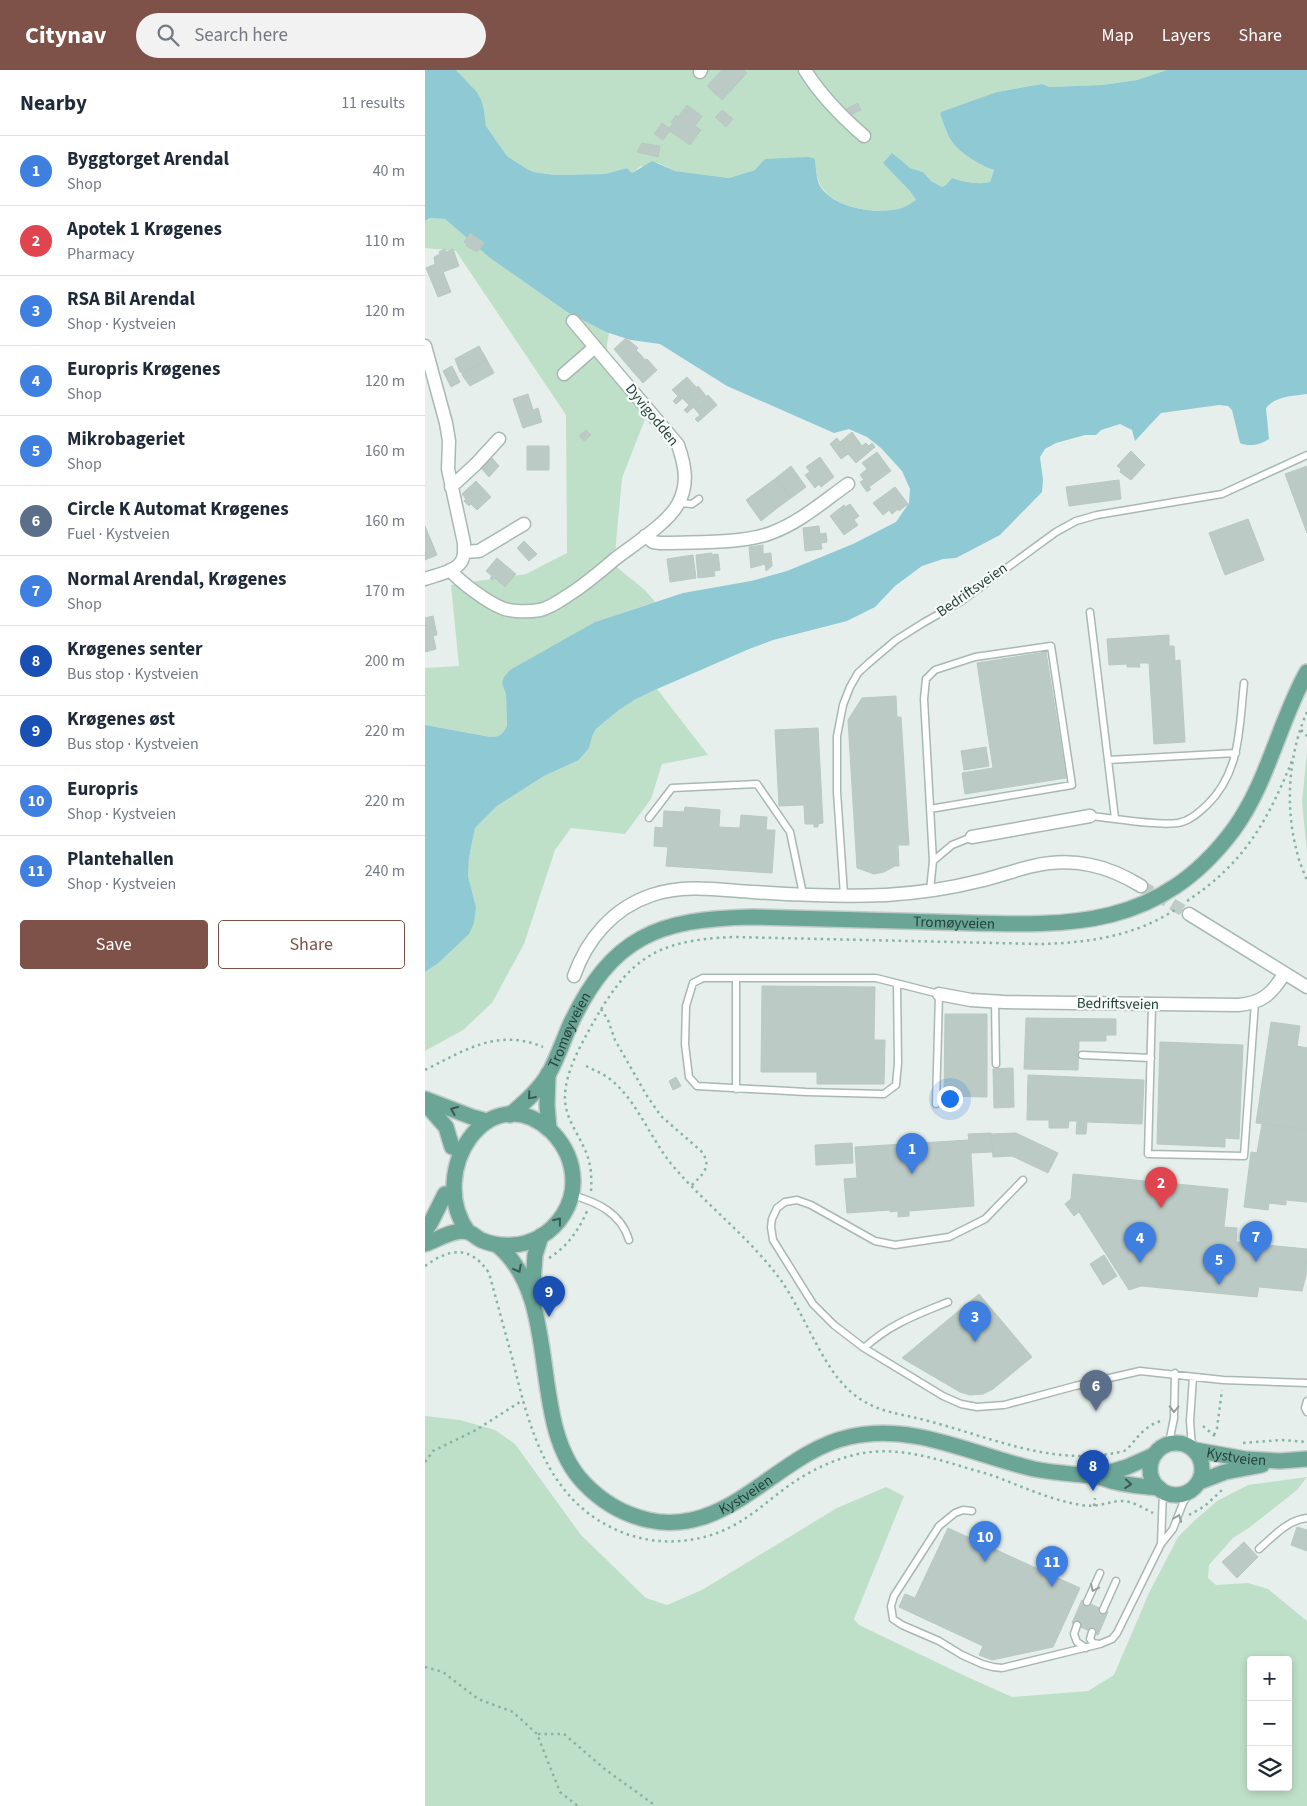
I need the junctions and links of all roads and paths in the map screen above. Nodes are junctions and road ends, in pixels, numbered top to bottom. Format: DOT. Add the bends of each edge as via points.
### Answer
graph roads {
  1 [pos="805,70"];
  2 [pos="864,136"];
  3 [pos="573,321"];
  4 [pos="425,346"];
  5 [pos="595,347"];
  6 [pos="563,374"];
  7 [pos="499,439"];
  8 [pos="1307,455"];
  9 [pos="848,484"];
  10 [pos="451,487"];
  11 [pos="699,499"];
  12 [pos="679,503"];
  13 [pos="524,524"];
  14 [pos="645,536"];
  15 [pos="464,552"];
  16 [pos="449,570"];
  17 [pos="425,579"];
  18 [pos="1090,612"];
  19 [pos="1307,672"];
  20 [pos="1244,683"];
  21 [pos="1307,712"];
  22 [pos="1301,730"];
  23 [pos="1307,736"];
  24 [pos="1236,753"];
  25 [pos="1108,760"];
  26 [pos="930,809"];
  27 [pos="1089,816"];
  28 [pos="649,818"];
  29 [pos="1115,818"];
  30 [pos="972,837"];
  31 [pos="933,861"];
  32 [pos="1307,882"];
  33 [pos="1141,886"];
  34 [pos="930,890"];
  35 [pos="803,894"];
  36 [pos="844,895"];
  37 [pos="1189,914"];
  38 [pos="1284,974"];
  39 [pos="574,976"];
  40 [pos="736,978"];
  41 [pos="897,984"];
  42 [pos="1307,987"];
  43 [pos="939,994"];
  44 [pos="995,1001"];
  45 [pos="1255,1002"];
  46 [pos="1152,1005"];
  47 [pos="601,1009"];
  48 [pos="543,1047"];
  49 [pos="1082,1056"];
  50 [pos="1151,1058"];
  51 [pos="996,1064"];
  52 [pos="586,1066"];
  53 [pos="425,1070"];
  54 [pos="548,1074"];
  55 [pos="736,1089"];
  56 [pos="425,1099"];
  57 [pos="425,1103"];
  58 [pos="936,1104"];
  59 [pos="510,1115"];
  60 [pos="483,1120"];
  61 [pos="549,1129"];
  62 [pos="452,1147"];
  63 [pos="1023,1180"];
  64 [pos="691,1186"];
  65 [pos="445,1194"];
  66 [pos="571,1195"];
  67 [pos="425,1231"];
  68 [pos="468,1232"];
  69 [pos="541,1236"];
  70 [pos="629,1240"];
  71 [pos="425,1244"];
  72 [pos="497,1245"];
  73 [pos="425,1266"];
  74 [pos="532,1298"];
  75 [pos="948,1302"];
  76 [pos="864,1348"];
  77 [pos="1175,1373"];
  78 [pos="1193,1377"];
  79 [pos="1223,1380"];
  80 [pos="1307,1383"];
  81 [pos="523,1400"];
  82 [pos="1307,1401"];
  83 [pos="1307,1412"];
  84 [pos="1167,1419"];
  85 [pos="1203,1426"];
  86 [pos="1214,1435"];
  87 [pos="1307,1442"];
  88 [pos="1169,1443"];
  89 [pos="1223,1443"];
  90 [pos="1240,1443"];
  91 [pos="1193,1449"];
  92 [pos="1154,1455"];
  93 [pos="1307,1459"];
  94 [pos="1280,1461"];
  95 [pos="425,1462"];
  96 [pos="1097,1476"];
  97 [pos="1195,1486"];
  98 [pos="1226,1486"];
  99 [pos="1161,1490"];
  100 [pos="1095,1498"];
  101 [pos="1094,1506"];
  102 [pos="972,1511"];
  103 [pos="1156,1514"];
  104 [pos="1185,1516"];
  105 [pos="1307,1518"];
  106 [pos="1161,1544"];
  107 [pos="1259,1550"];
  108 [pos="1100,1573"];
  109 [pos="1116,1581"];
  110 [pos="1087,1602"];
  111 [pos="1103,1610"];
  112 [pos="1077,1625"];
  113 [pos="1091,1632"];
  114 [pos="1100,1644"];
  115 [pos="1086,1648"];
  116 [pos="425,1667"];
  117 [pos="537,1734"];
  118 [pos="577,1806"];
  119 [pos="656,1806"];
  1 -- 2 [label="street" via="834,110"];
  3 -- 5 [label="street, Dyvigodden"];
  4 -- 10 [label="street" via="449,441"];
  5 -- 6 [label="street"];
  5 -- 12 [label="street, Dyvigodden" via="679,445 686,470"];
  7 -- 10 [label="street"];
  8 -- 36 [label="lane, Bedriftsveien" via="1222,494 1076,521 1055,532 960,602 903,636 858,673 843,705 837,736"];
  9 -- 14 [label="street" via="791,524 752,538 661,543"];
  10 -- 15 [label="street"];
  11 -- 12 [label="lane" via="691,504"];
  12 -- 14 [label="street, Dyvigodden"];
  13 -- 15 [label="street" via="479,551"];
  14 -- 16 [label="street, Dyvigodden" via="571,594 541,610 503,608 478,594"];
  15 -- 16 [label="street" via="461,562"];
  16 -- 17 [label="street"];
  18 -- 25 [label="lane"];
  19 -- 54 [label="main road, Tromøyveien" via="1261,780 1235,827 1195,871 1165,892 1133,908 1066,923 752,917 716,918 671,925 637,941 607,966 582,1003"];
  20 -- 24 [label="lane"];
  21 -- 22 [label="path"];
  22 -- 23 [label="path"];
  22 -- 32 [label="path" via="1290,787 1291,824"];
  24 -- 25 [label="lane"];
  24 -- 29 [label="lane" via="1229,776 1211,801 1194,817 1179,823"];
  25 -- 29 [label="lane"];
  26 -- 26 [label="lane" via="924,699 926,679 935,670 975,657 1051,646 1072,785"];
  26 -- 31 [label="lane"];
  27 -- 29 [label="lane"];
  27 -- 30 [label="street"];
  28 -- 35 [label="lane" via="672,788 757,784 790,832"];
  30 -- 31 [label="lane" via="952,845"];
  31 -- 34 [label="lane"];
  33 -- 34 [label="street" via="1100,866 1071,862 1039,865"];
  34 -- 36 [label="street"];
  35 -- 36 [label="street"];
  35 -- 39 [label="street" via="678,889 650,896 622,910 599,930"];
  37 -- 38 [label="street"];
  38 -- 42 [label="street"];
  38 -- 45 [label="street, Bedriftsveien" via="1271,992"];
  40 -- 41 [label="lane" via="876,978"];
  40 -- 55 [label="lane"];
  40 -- 55 [label="lane" via="703,978 693,983 686,1006 685,1044 689,1077 697,1086"];
  41 -- 43 [label="lane"];
  41 -- 55 [label="lane" via="896,1086 884,1094"];
  43 -- 44 [label="street, Bedriftsveien"];
  43 -- 58 [label="lane"];
  44 -- 46 [label="street, Bedriftsveien"];
  44 -- 51 [label="lane"];
  45 -- 46 [label="street, Bedriftsveien"];
  45 -- 50 [label="lane" via="1244,1156 1148,1154"];
  46 -- 50 [label="lane"];
  47 -- 64 [label="path" via="615,1040 661,1116 705,1156 706,1168"];
  48 -- 53 [label="path" via="514,1039 487,1042"];
  49 -- 50 [label="lane"];
  52 -- 64 [label="path" via="606,1076 623,1091 673,1166"];
  54 -- 59 [label="main road, Tromøyveien, one-way"];
  54 -- 61 [label="main road, Tromøyveien"];
  60 -- 56 [label="main road, one-way"];
  57 -- 62 [label="main road" via="446,1127"];
  59 -- 60 [label="main road"];
  59 -- 61 [label="main road" via="527,1118"];
  60 -- 62 [label="main road" via="465,1131"];
  61 -- 66 [label="main road" via="563,1145 571,1164"];
  62 -- 65 [label="main road" via="443,1175"];
  63 -- 76 [label="lane" via="985,1219 949,1237 927,1242 895,1245 875,1241 797,1200 785,1202 777,1208 772,1219 773,1240 789,1267 813,1304 834,1326"];
  64 -- 84 [label="path" via="773,1270 834,1374 849,1390 875,1408 1043,1454 1085,1456 1125,1451 1148,1427"];
  65 -- 67 [label="main road"];
  65 -- 68 [label="main road" via="453,1215"];
  69 -- 66 [label="main road, one-way" via="561,1219"];
  66 -- 70 [label="lane" via="609,1210 624,1227"];
  68 -- 71 [label="main road" via="447,1234"];
  68 -- 72 [label="main road"];
  69 -- 72 [label="main road" via="520,1244"];
  69 -- 74 [label="main road, Kystveien" via="535,1255"];
  72 -- 74 [label="main road, Kystveien, one-way" via="511,1258"];
  73 -- 81 [label="path" via="446,1253 457,1251 471,1255 489,1272"];
  74 -- 96 [label="main road, Kystveien" via="555,1422 566,1456 593,1492 617,1509 639,1518 679,1522 710,1515 737,1501 816,1448 873,1433 919,1436 1034,1469"];
  75 -- 76 [label="lane" via="897,1324"];
  76 -- 77 [label="lane" via="943,1396 977,1407 1004,1405 1126,1373 1147,1370"];
  77 -- 78 [label="lane"];
  77 -- 88 [label="lane, one-way" via="1174,1418"];
  78 -- 79 [label="lane"];
  78 -- 91 [label="lane" via="1190,1421"];
  79 -- 80 [label="lane"];
  79 -- 86 [label="path"];
  81 -- 95 [label="path" via="476,1430 433,1451"];
  81 -- 101 [label="path" via="541,1453 570,1497 603,1524 649,1540 695,1539 725,1530 825,1465 867,1452 927,1456 992,1475 1032,1492 1082,1506"];
  82 -- 83 [label="lane"];
  85 -- 86 [label="path"];
  86 -- 89 [label="path"];
  87 -- 90 [label="path"];
  88 -- 91 [label="main road" via="1181,1443"];
  88 -- 92 [label="main road"];
  91 -- 94 [label="main road, Kystveien" via="1245,1459"];
  91 -- 97 [label="main road" via="1201,1462 1201,1476"];
  92 -- 96 [label="main road, Kystveien"];
  92 -- 99 [label="main road" via="1151,1475"];
  93 -- 94 [label="main road, Kystveien"];
  94 -- 97 [label="main road, Kystveien" via="1225,1472"];
  96 -- 99 [label="main road, Kystveien, one-way"];
  97 -- 99 [label="main road" via="1178,1495"];
  106 -- 97 [label="lane, one-way" via="1173,1529 1183,1503"];
  98 -- 104 [label="path" via="1205,1506"];
  99 -- 106 [label="lane"];
  100 -- 101 [label="path"];
  101 -- 103 [label="path" via="1121,1501"];
  102 -- 115 [label="lane" via="963,1510 939,1526 894,1596 891,1606 893,1619 962,1655 993,1667 1002,1668"];
  105 -- 107 [label="lane" via="1289,1524"];
  106 -- 114 [label="lane" via="1117,1633"];
  108 -- 110 [label="lane, one-way"];
  109 -- 111 [label="lane"];
  112 -- 115 [label="lane" via="1074,1634 1077,1642"];
  113 -- 114 [label="lane" via="1090,1639"];
  114 -- 115 [label="lane"];
  116 -- 117 [label="path" via="443,1672 478,1699 513,1712"];
  117 -- 118 [label="path" via="560,1792"];
  117 -- 119 [label="path" via="564,1734"];
}
